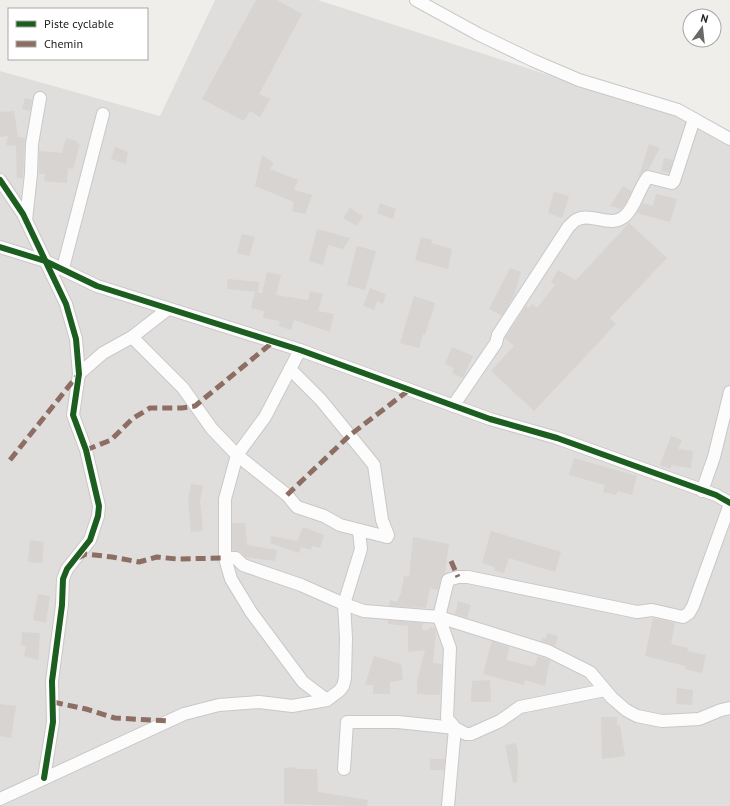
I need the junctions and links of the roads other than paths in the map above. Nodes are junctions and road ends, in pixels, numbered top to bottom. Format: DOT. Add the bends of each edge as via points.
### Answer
graph roads {
  1 [pos="416,0"];
  2 [pos="40,98"];
  3 [pos="102,114"];
  4 [pos="694,119"];
  5 [pos="730,139"];
  6 [pos="0,180"];
  7 [pos="26,220"];
  8 [pos="0,247"];
  9 [pos="45,261"];
  10 [pos="63,268"];
  11 [pos="168,309"];
  12 [pos="132,337"];
  13 [pos="300,350"];
  14 [pos="290,369"];
  15 [pos="79,374"];
  16 [pos="730,392"];
  17 [pos="453,406"];
  18 [pos="237,455"];
  19 [pos="702,491"];
  20 [pos="730,503"];
  21 [pos="359,531"];
  22 [pos="225,558"];
  23 [pos="344,604"];
  24 [pos="440,616"];
  25 [pos="606,690"];
  26 [pos="326,700"];
  27 [pos="730,708"];
  28 [pos="455,728"];
  29 [pos="344,769"];
  30 [pos="44,778"];
  31 [pos="0,799"];
  32 [pos="448,806"];
  1 -- 4 [label="street" via="539,63 579,80 678,110"];
  2 -- 7 [label="street" via="32,144"];
  3 -- 10 [label="street"];
  4 -- 5 [label="street"];
  4 -- 17 [label="street" via="672,183 648,177 627,215 615,222 576,219 569,226 504,326 496,344"];
  6 -- 7 [label="street"];
  7 -- 9 [label="street"];
  8 -- 9 [label="street"];
  9 -- 10 [label="street"];
  9 -- 15 [label="street" via="66,304 76,339"];
  10 -- 11 [label="street" via="97,286"];
  11 -- 12 [label="street"];
  11 -- 13 [label="street"];
  12 -- 15 [label="street" via="103,352"];
  12 -- 18 [label="street" via="183,388 212,429"];
  13 -- 14 [label="street"];
  13 -- 17 [label="street"];
  14 -- 18 [label="street" via="265,417"];
  14 -- 21 [label="street" via="321,400 374,465 382,520 388,536"];
  15 -- 30 [label="street" via="73,415 86,450 99,511 90,540 67,569 63,579 52,681 53,722"];
  16 -- 19 [label="street" via="714,457"];
  17 -- 19 [label="street" via="557,438"];
  18 -- 21 [label="street" via="287,495 297,507"];
  18 -- 22 [label="street" via="225,499"];
  19 -- 20 [label="street"];
  20 -- 24 [label="street" via="693,606 689,614 683,617 652,610 637,612 458,577 448,580"];
  21 -- 23 [label="street" via="361,550"];
  22 -- 23 [label="street" via="236,558 245,566 301,585"];
  22 -- 26 [label="street" via="231,579 251,612 304,682"];
  23 -- 24 [label="street" via="364,611"];
  23 -- 26 [label="street" via="345,678 343,686"];
  24 -- 25 [label="street" via="548,651 590,672"];
  24 -- 28 [label="street" via="450,648 447,718"];
  25 -- 27 [label="street" via="630,713 658,720 699,720"];
  25 -- 28 [label="street" via="520,707 476,733 466,734"];
  26 -- 30 [label="street" via="292,706 259,702 219,705 184,714"];
  28 -- 29 [label="street" via="398,722 347,722"];
  28 -- 32 [label="street"];
  30 -- 31 [label="street"];
}
